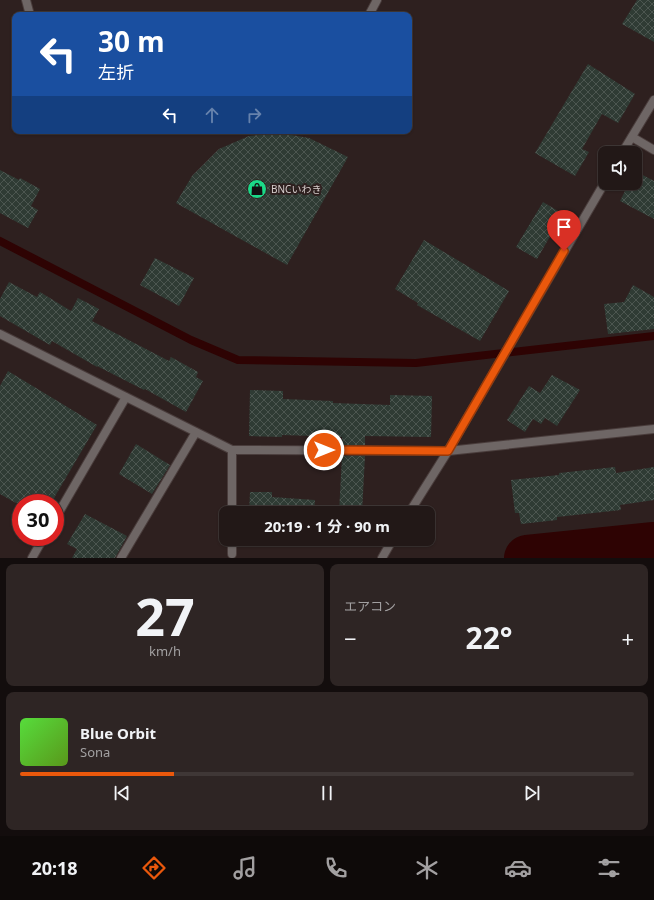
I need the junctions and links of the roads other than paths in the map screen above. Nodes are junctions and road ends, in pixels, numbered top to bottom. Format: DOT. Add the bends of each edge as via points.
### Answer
graph roads {
  1 [pos="26,0"];
  2 [pos="377,0"];
  3 [pos="29,12"];
  4 [pos="371,12"];
  5 [pos="654,100"];
  6 [pos="632,137"];
  7 [pos="626,146"];
  8 [pos="654,150"];
  9 [pos="600,190"];
  10 [pos="1,336"];
  11 [pos="126,397"];
  12 [pos="654,429"];
  13 [pos="196,432"];
  14 [pos="232,450"];
  15 [pos="448,451"];
  16 [pos="64,503"];
  17 [pos="232,506"];
  18 [pos="413,506"];
  19 [pos="39,546"];
  20 [pos="232,546"];
  21 [pos="389,546"];
  22 [pos="232,554"];
  23 [pos="32,558"];
  24 [pos="121,558"];
  25 [pos="382,558"];
  1 -- 3 [label="street"];
  2 -- 4 [label="street"];
  5 -- 6 [label="street"];
  6 -- 7 [label="street"];
  6 -- 8 [label="street"];
  9 -- 15 [label="street"];
  10 -- 11 [label="street"];
  11 -- 13 [label="street"];
  11 -- 16 [label="street"];
  12 -- 15 [label="street"];
  13 -- 14 [label="street"];
  13 -- 24 [label="street"];
  14 -- 15 [label="street"];
  14 -- 17 [label="street"];
  15 -- 18 [label="street"];
  19 -- 23 [label="street"];
  20 -- 22 [label="street"];
  21 -- 25 [label="street"];
}
